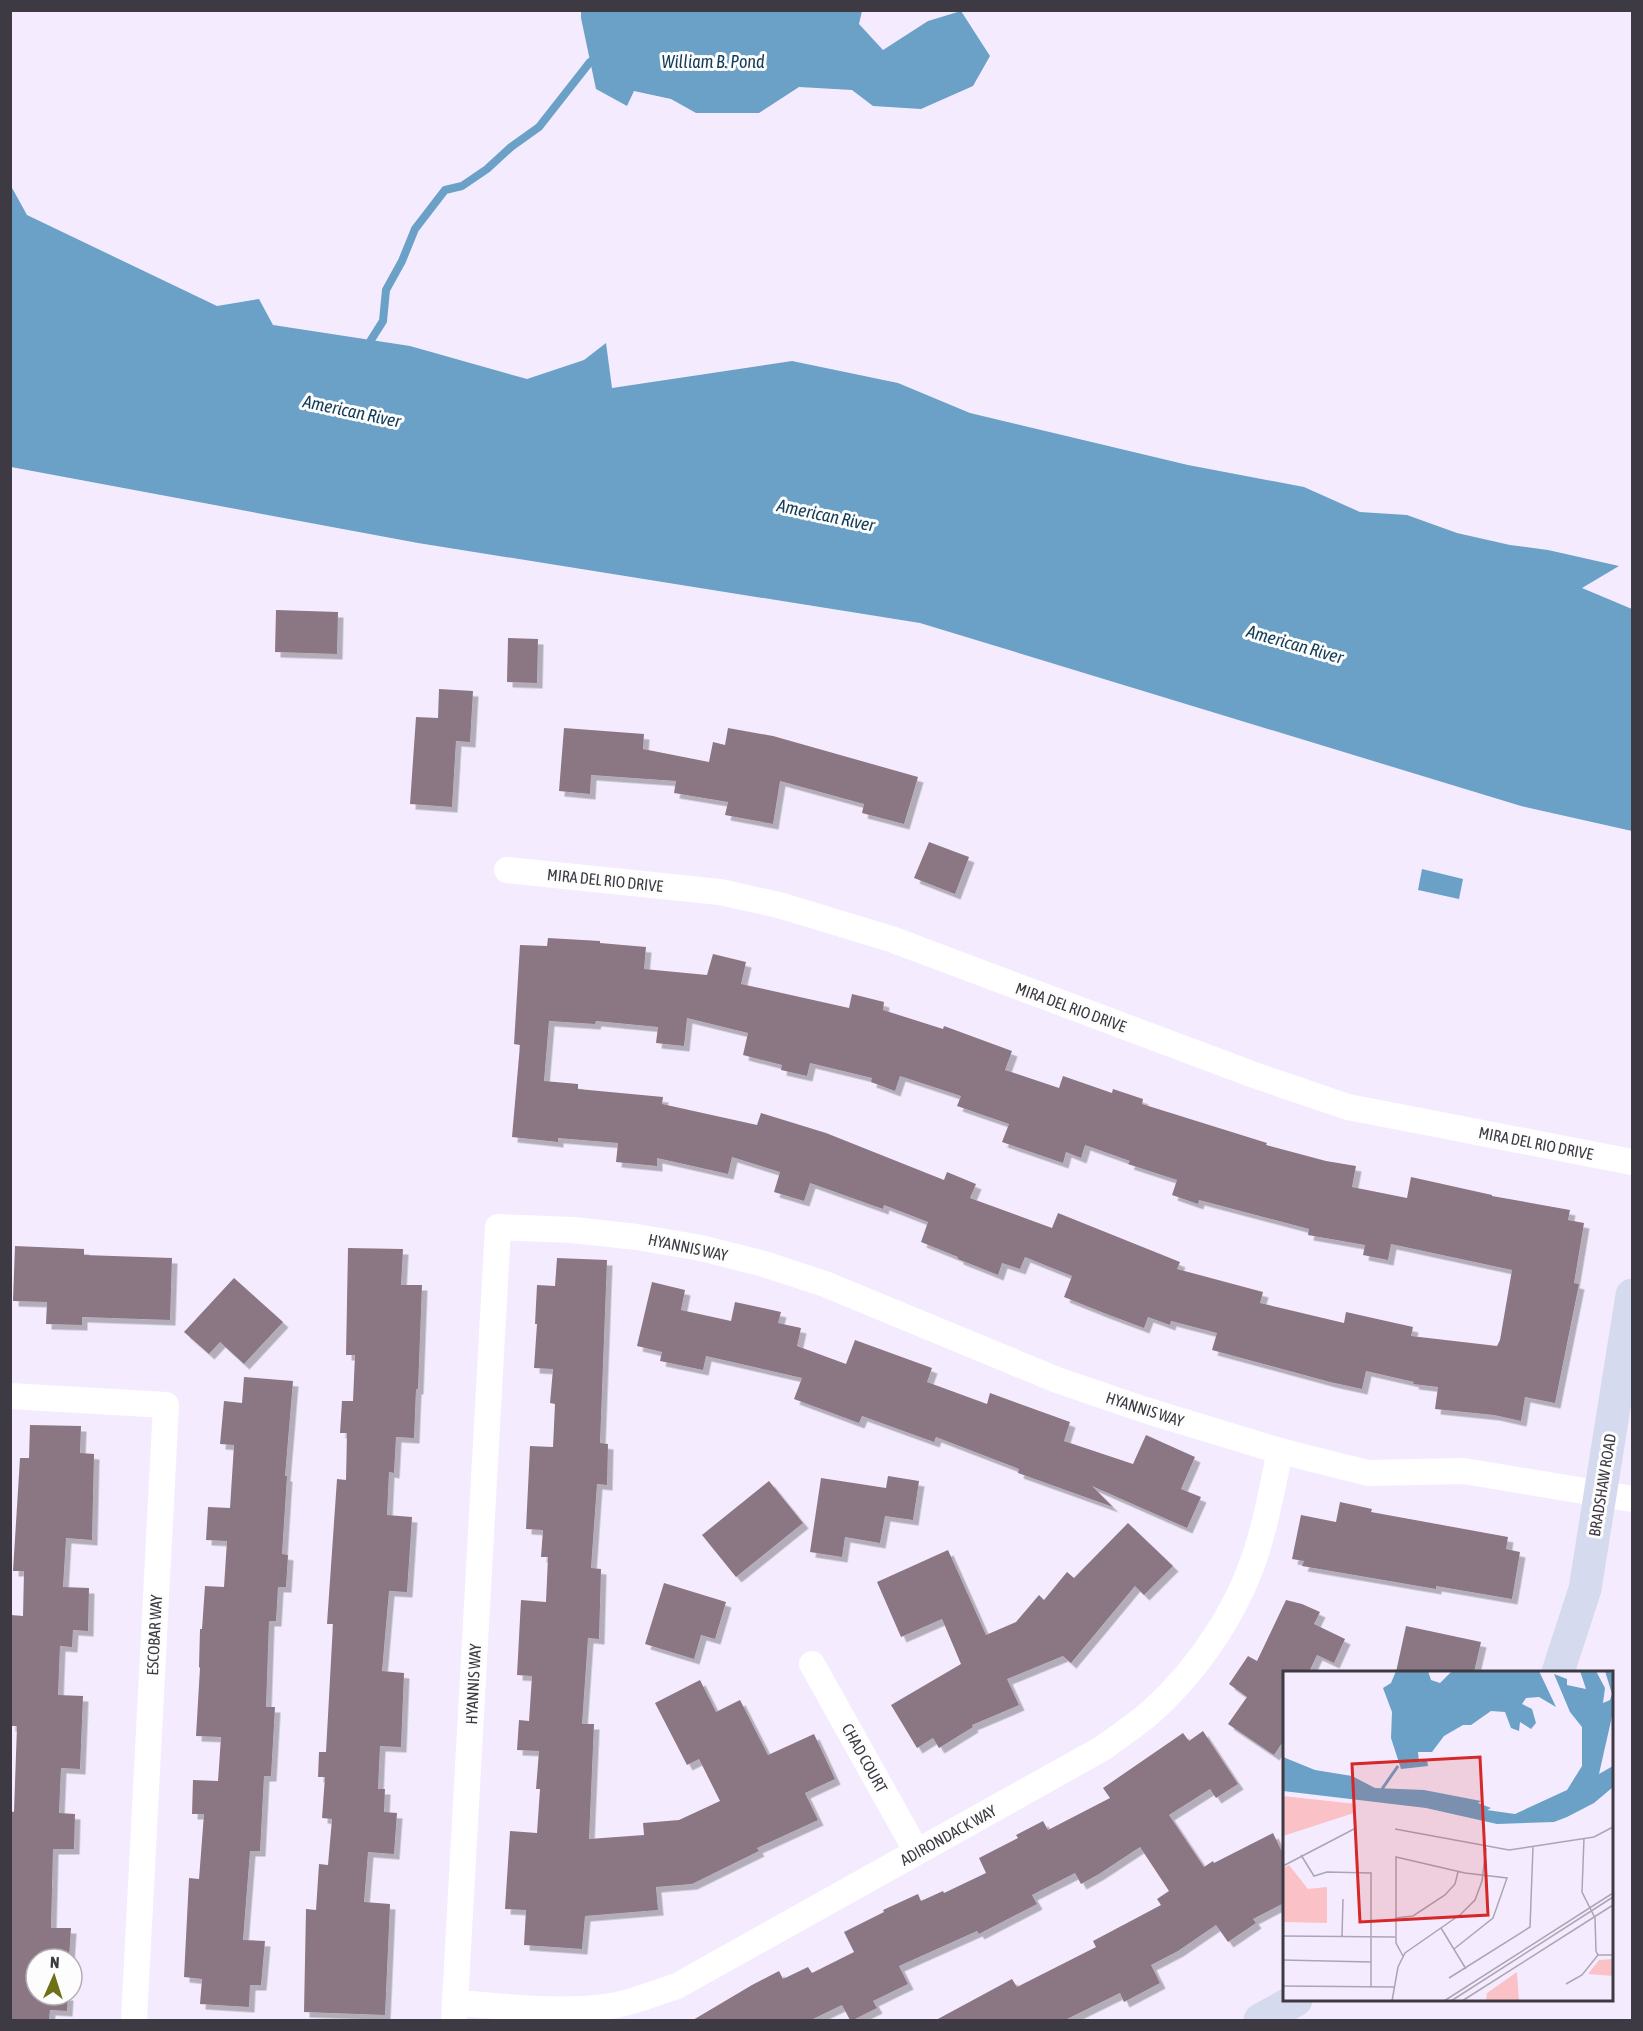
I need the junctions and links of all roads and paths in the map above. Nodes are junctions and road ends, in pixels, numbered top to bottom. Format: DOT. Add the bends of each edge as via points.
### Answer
graph roads {
  1 [pos="507,870"];
  2 [pos="1632,1162"];
  3 [pos="1632,1295"];
  4 [pos="10,1396"];
  5 [pos="1280,1451"];
  6 [pos="1617,1497"];
  7 [pos="813,1664"];
  8 [pos="1558,1671"];
  9 [pos="916,1852"];
  10 [pos="1294,2001"];
  11 [pos="454,2012"];
  12 [pos="134,2020"];
  13 [pos="1260,2020"];
  1 -- 2 [label="street, MIRA DEL RIO DRIVE" via="720,892 778,905 891,939 1348,1107"];
  3 -- 6 [label="street, BRADSHAW ROAD"];
  4 -- 12 [label="street, ESCOBAR WAY" via="166,1405"];
  5 -- 6 [label="street, HYANNIS WAY" via="1368,1473 1464,1471"];
  5 -- 9 [label="street, ADIRONDACK WAY" via="1249,1572 1202,1656 1177,1686 1103,1748"];
  5 -- 11 [label="street, HYANNIS WAY" via="1057,1380 825,1284 764,1264 637,1237 498,1227"];
  6 -- 8 [label="street, BRADSHAW ROAD"];
  7 -- 9 [label="street, CHAD COURT"];
  9 -- 11 [label="street, ADIRONDACK WAY" via="676,1986 633,2001 564,2010"];
  10 -- 13 [label="street"];
}
